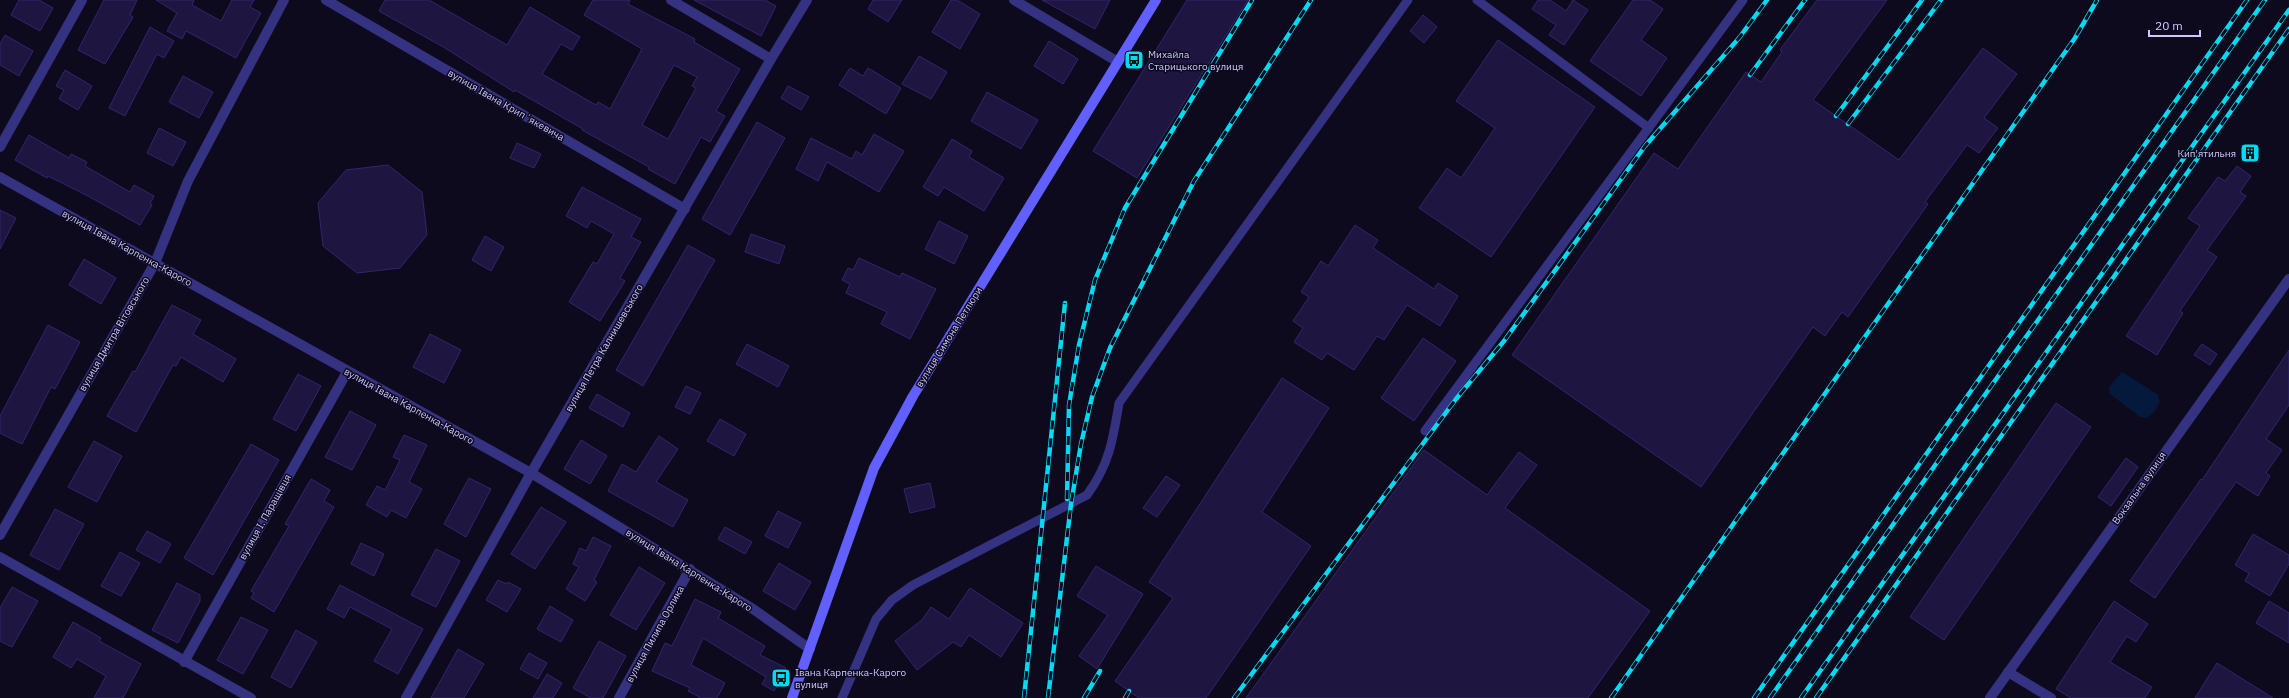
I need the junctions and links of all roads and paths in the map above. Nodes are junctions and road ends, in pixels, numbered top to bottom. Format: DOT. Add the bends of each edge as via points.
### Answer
graph roads {
  1 [pos="82,0"];
  2 [pos="284,0"];
  3 [pos="326,0"];
  4 [pos="671,0"];
  5 [pos="807,0"];
  6 [pos="1014,0"];
  7 [pos="1156,0"];
  8 [pos="1408,0"];
  9 [pos="1477,0"];
  10 [pos="1743,0"];
  11 [pos="771,59"];
  12 [pos="1118,62"];
  13 [pos="1648,128"];
  14 [pos="0,147"];
  15 [pos="0,177"];
  16 [pos="685,209"];
  17 [pos="155,263"];
  18 [pos="2289,278"];
  19 [pos="347,372"];
  20 [pos="1425,431"];
  21 [pos="531,474"];
  22 [pos="0,536"];
  23 [pos="0,557"];
  24 [pos="690,569"];
  25 [pos="810,649"];
  26 [pos="184,662"];
  27 [pos="2008,672"];
  28 [pos="251,698"];
  29 [pos="406,698"];
  30 [pos="620,698"];
  31 [pos="792,698"];
  32 [pos="842,698"];
  33 [pos="1990,698"];
  34 [pos="2051,698"];
  1 -- 14 [label="street"];
  2 -- 17 [label="street, вулиця Дмитра Вітовського" via="188,181"];
  3 -- 16 [label="street, вулиця Івана Крипʼякевича"];
  4 -- 11 [label="street"];
  5 -- 11 [label="street, вулиця Петра Калнишевського"];
  6 -- 12 [label="street"];
  7 -- 12 [label="main road, вулиця Симона Петлюри"];
  8 -- 32 [label="lane" via="1119,403 1111,448 1100,478 1086,495 913,585 892,600 876,619"];
  9 -- 13 [label="lane"];
  10 -- 13 [label="lane"];
  11 -- 16 [label="street, вулиця Петра Калнишевського"];
  12 -- 25 [label="main road, вулиця Симона Петлюри" via="912,396 874,468"];
  13 -- 20 [label="lane"];
  15 -- 17 [label="street, вулиця Івана Карпенка-Карого"];
  16 -- 21 [label="street, вулиця Петра Калнишевського"];
  17 -- 19 [label="street, вулиця Івана Карпенка-Карого"];
  17 -- 22 [label="street, вулиця Дмитра Вітовського"];
  18 -- 27 [label="street, Вокзальна вулиця"];
  19 -- 21 [label="street, вулиця Івана Карпенка-Карого"];
  19 -- 26 [label="street, вулиця І. Паращівця"];
  21 -- 24 [label="street, вулиця Івана Карпенка-Карого"];
  21 -- 29 [label="street, вулиця Петра Калнишевського"];
  23 -- 26 [label="street"];
  24 -- 25 [label="street, вулиця Івана Карпенка-Карого" via="754,609"];
  24 -- 30 [label="street, вулиця Пилипа Орлика"];
  25 -- 31 [label="main road, вулиця Симона Петлюри"];
  26 -- 28 [label="street"];
  27 -- 33 [label="street, Вокзальна вулиця"];
  27 -- 34 [label="street"];
}
